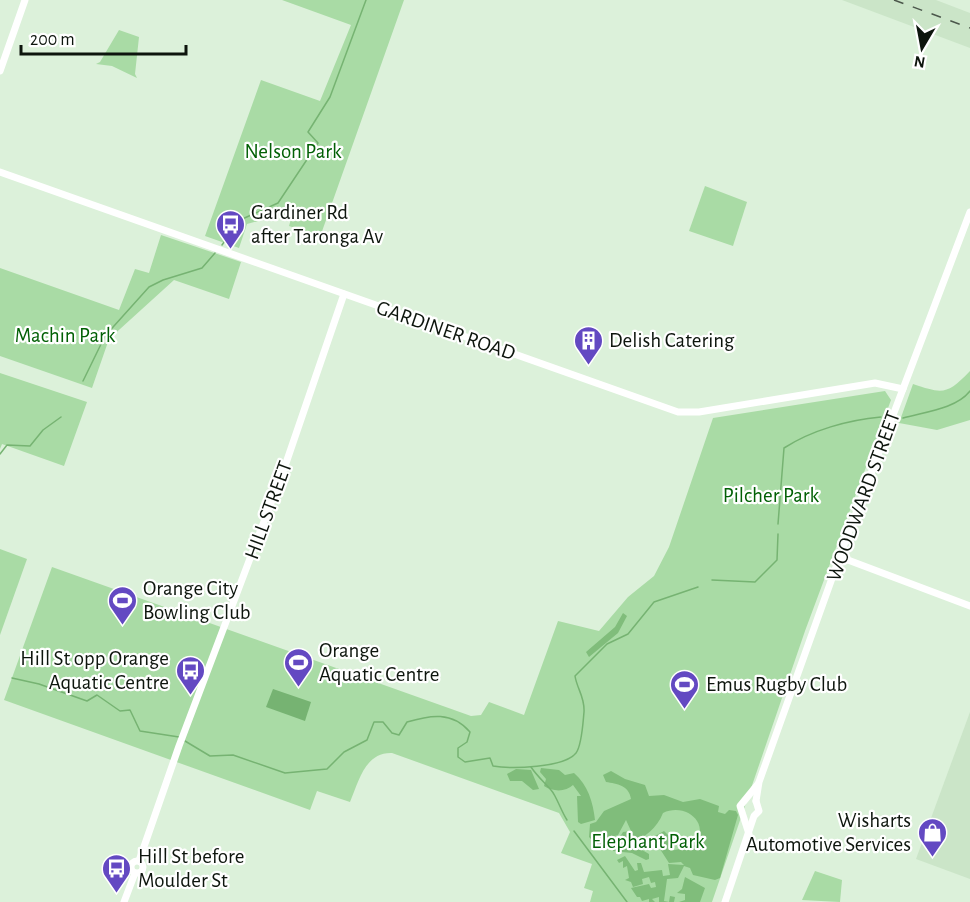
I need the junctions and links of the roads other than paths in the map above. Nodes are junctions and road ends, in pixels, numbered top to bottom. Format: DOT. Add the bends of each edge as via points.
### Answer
graph roads {
  1 [pos="26,0"];
  2 [pos="0,71"];
  3 [pos="0,172"];
  4 [pos="970,212"];
  5 [pos="344,294"];
  6 [pos="903,389"];
  7 [pos="840,557"];
  8 [pos="970,606"];
  9 [pos="759,782"];
  10 [pos="748,798"];
  11 [pos="756,801"];
  12 [pos="743,815"];
  13 [pos="754,816"];
  14 [pos="749,836"];
  15 [pos="124,902"];
  16 [pos="725,902"];
  1 -- 2 [label="street"];
  3 -- 5 [label="street, GARDINER ROAD"];
  4 -- 6 [label="street, WOODWARD STREET"];
  5 -- 6 [label="street, GARDINER ROAD" via="678,412 699,412 875,383"];
  5 -- 15 [label="street, HILL STREET" via="140,861 131,865 135,873"];
  6 -- 7 [label="street, WOODWARD STREET"];
  7 -- 8 [label="street"];
  7 -- 9 [label="street, WOODWARD STREET"];
  9 -- 10 [label="street, WOODWARD STREET"];
  9 -- 11 [label="street, WOODWARD STREET"];
  10 -- 11 [label="street"];
  10 -- 12 [label="street" via="740,806"];
  11 -- 13 [label="street" via="759,808"];
  12 -- 13 [label="street"];
  12 -- 14 [label="street"];
  13 -- 14 [label="street"];
  14 -- 16 [label="street"];
}
